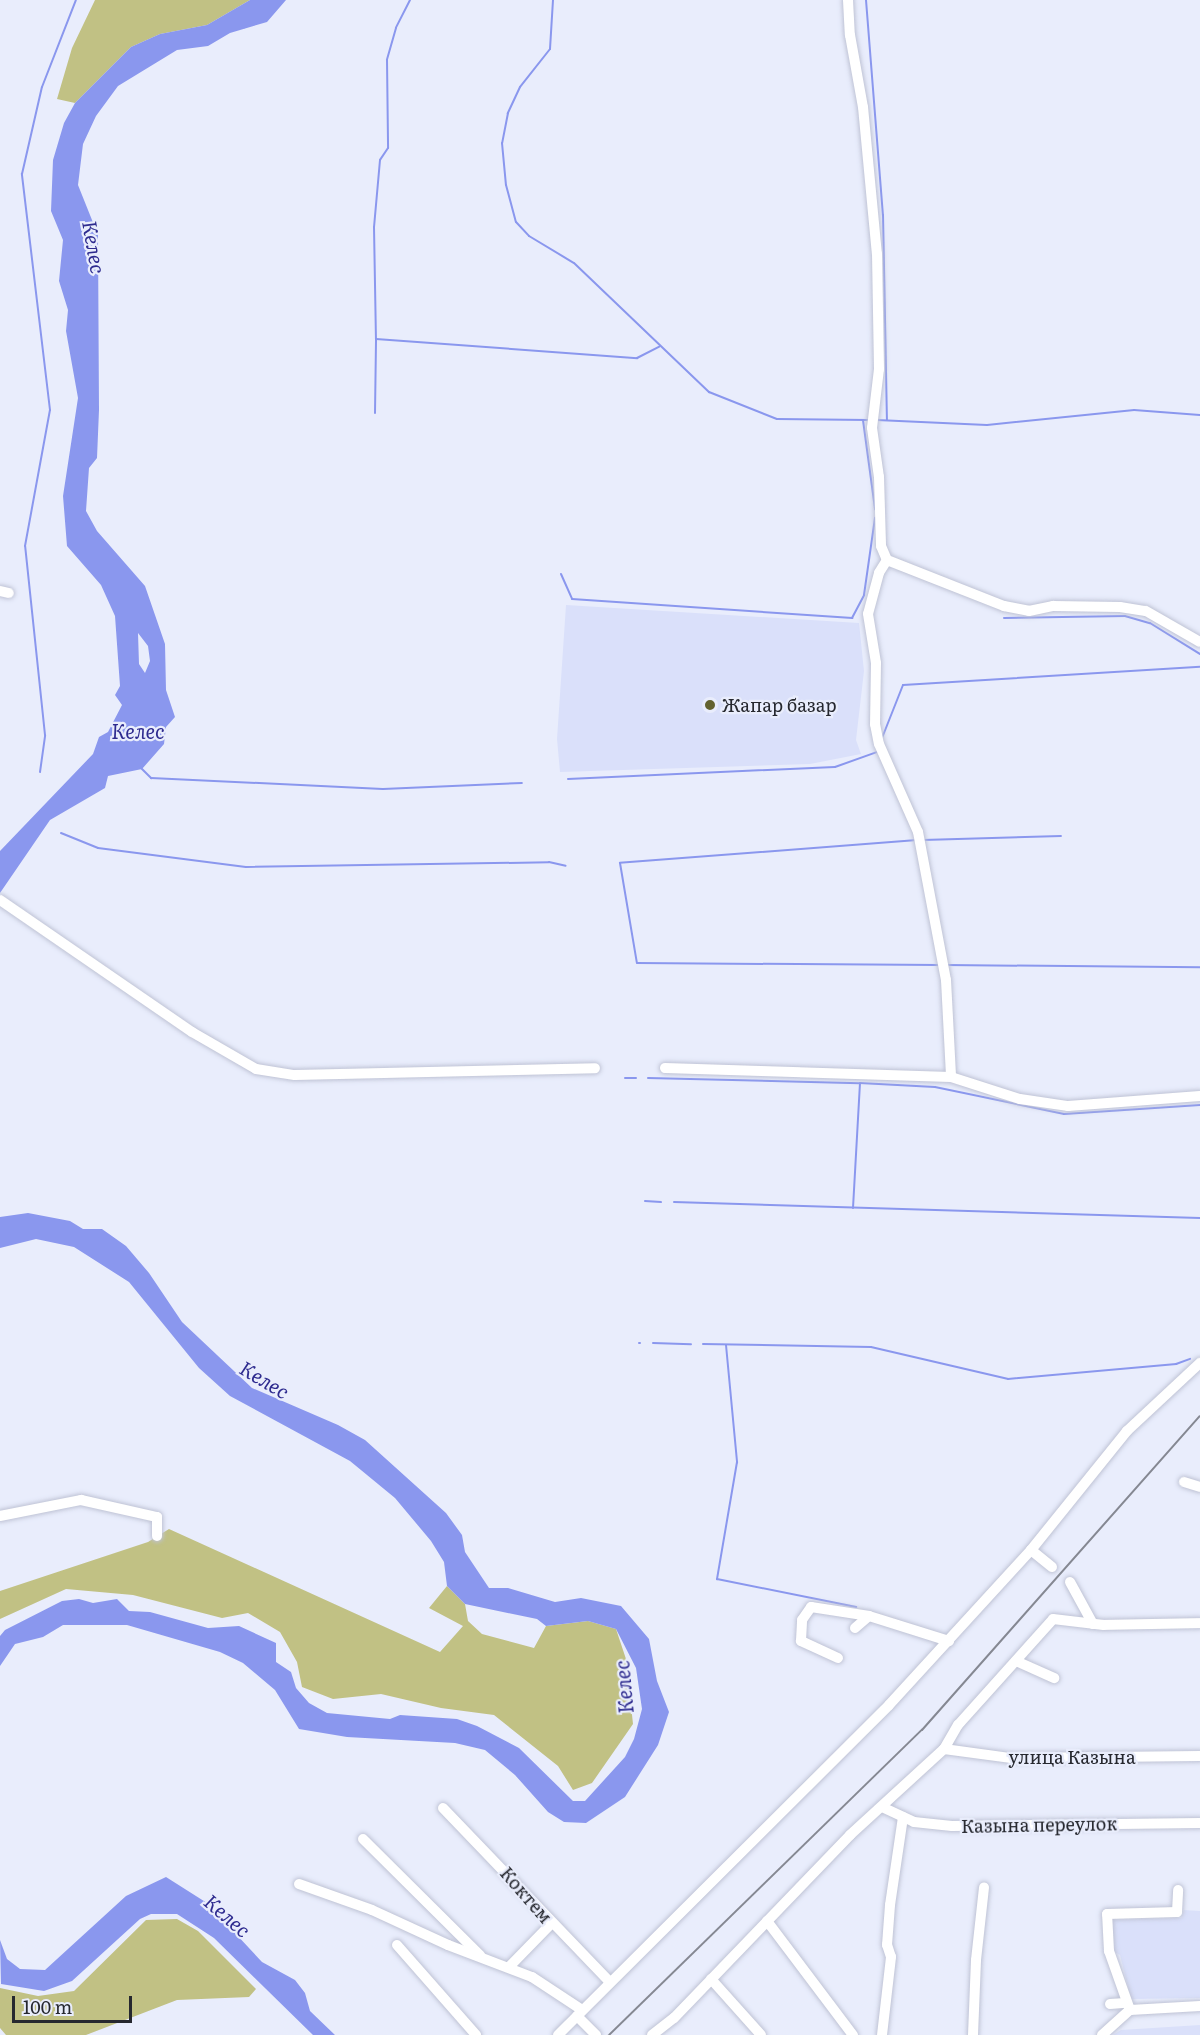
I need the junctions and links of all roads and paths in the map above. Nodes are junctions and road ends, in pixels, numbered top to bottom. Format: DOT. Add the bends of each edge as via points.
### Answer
graph roads {
  1 [pos="848,0"];
  2 [pos="887,560"];
  3 [pos="1200,642"];
  4 [pos="4,903"];
  5 [pos="595,1068"];
  6 [pos="665,1068"];
  7 [pos="951,1077"];
  8 [pos="1200,1096"];
  9 [pos="1200,1363"];
  10 [pos="1184,1482"];
  11 [pos="1200,1487"];
  12 [pos="0,1516"];
  13 [pos="157,1536"];
  14 [pos="1031,1550"];
  15 [pos="1052,1567"];
  16 [pos="1070,1582"];
  17 [pos="869,1616"];
  18 [pos="1200,1623"];
  19 [pos="1093,1624"];
  20 [pos="855,1628"];
  21 [pos="949,1641"];
  22 [pos="838,1658"];
  23 [pos="1016,1661"];
  24 [pos="1054,1678"];
  25 [pos="944,1749"];
  26 [pos="1200,1756"];
  27 [pos="882,1807"];
  28 [pos="443,1808"];
  29 [pos="903,1817"];
  30 [pos="1200,1823"];
  31 [pos="363,1839"];
  32 [pos="299,1884"];
  33 [pos="984,1887"];
  34 [pos="1178,1890"];
  35 [pos="767,1921"];
  36 [pos="551,1924"];
  37 [pos="397,1945"];
  38 [pos="482,1957"];
  39 [pos="509,1967"];
  40 [pos="711,1979"];
  41 [pos="609,1981"];
  42 [pos="1110,2004"];
  43 [pos="1200,2006"];
  44 [pos="1128,2007"];
  45 [pos="579,2013"];
  46 [pos="476,2035"];
  47 [pos="558,2035"];
  48 [pos="596,2035"];
  49 [pos="652,2035"];
  50 [pos="761,2035"];
  51 [pos="853,2035"];
  52 [pos="882,2035"];
  53 [pos="973,2035"];
  54 [pos="1102,2035"];
  1 -- 2 [label="street" via="877,254 879,369 872,428 879,477 881,546"];
  2 -- 3 [label="street" via="1004,606 1029,611 1053,606 1146,611"];
  2 -- 7 [label="street" via="879,573 868,614 876,663 875,724 879,744 918,832 946,980"];
  4 -- 5 [label="street" via="192,1032 256,1069 295,1075"];
  6 -- 7 [label="street"];
  7 -- 8 [label="street" via="1020,1099 1068,1106"];
  9 -- 14 [label="street" via="1127,1431"];
  10 -- 11 [label="street"];
  12 -- 13 [label="street" via="81,1500 157,1517"];
  14 -- 15 [label="street"];
  14 -- 21 [label="street"];
  16 -- 19 [label="street"];
  17 -- 20 [label="street"];
  17 -- 21 [label="street"];
  17 -- 22 [label="street" via="814,1606 807,1610 801,1641"];
  18 -- 19 [label="street"];
  19 -- 23 [label="street" via="1053,1619"];
  21 -- 41 [label="street" via="832,1763"];
  23 -- 24 [label="street"];
  23 -- 25 [label="street" via="953,1732"];
  25 -- 26 [label="street, улица Казына" via="1011,1758"];
  25 -- 27 [label="street" via="914,1772"];
  27 -- 29 [label="street, Казына переулок"];
  27 -- 35 [label="street"];
  28 -- 36 [label="street, Коктем"];
  29 -- 30 [label="street, Казына переулок" via="927,1825 952,1826"];
  29 -- 52 [label="street" via="890,1905 887,1945 891,1957"];
  31 -- 38 [label="street"];
  32 -- 38 [label="street"];
  33 -- 53 [label="street"];
  34 -- 44 [label="street" via="1177,1912 1107,1914 1109,1951"];
  35 -- 40 [label="street"];
  35 -- 51 [label="street"];
  36 -- 39 [label="street"];
  36 -- 41 [label="street, Коктем"];
  37 -- 46 [label="street"];
  38 -- 39 [label="street"];
  39 -- 45 [label="street"];
  40 -- 49 [label="street"];
  40 -- 50 [label="street"];
  41 -- 45 [label="street"];
  42 -- 44 [label="street"];
  43 -- 44 [label="street"];
  44 -- 54 [label="street"];
  45 -- 47 [label="street"];
  45 -- 48 [label="street"];
}
